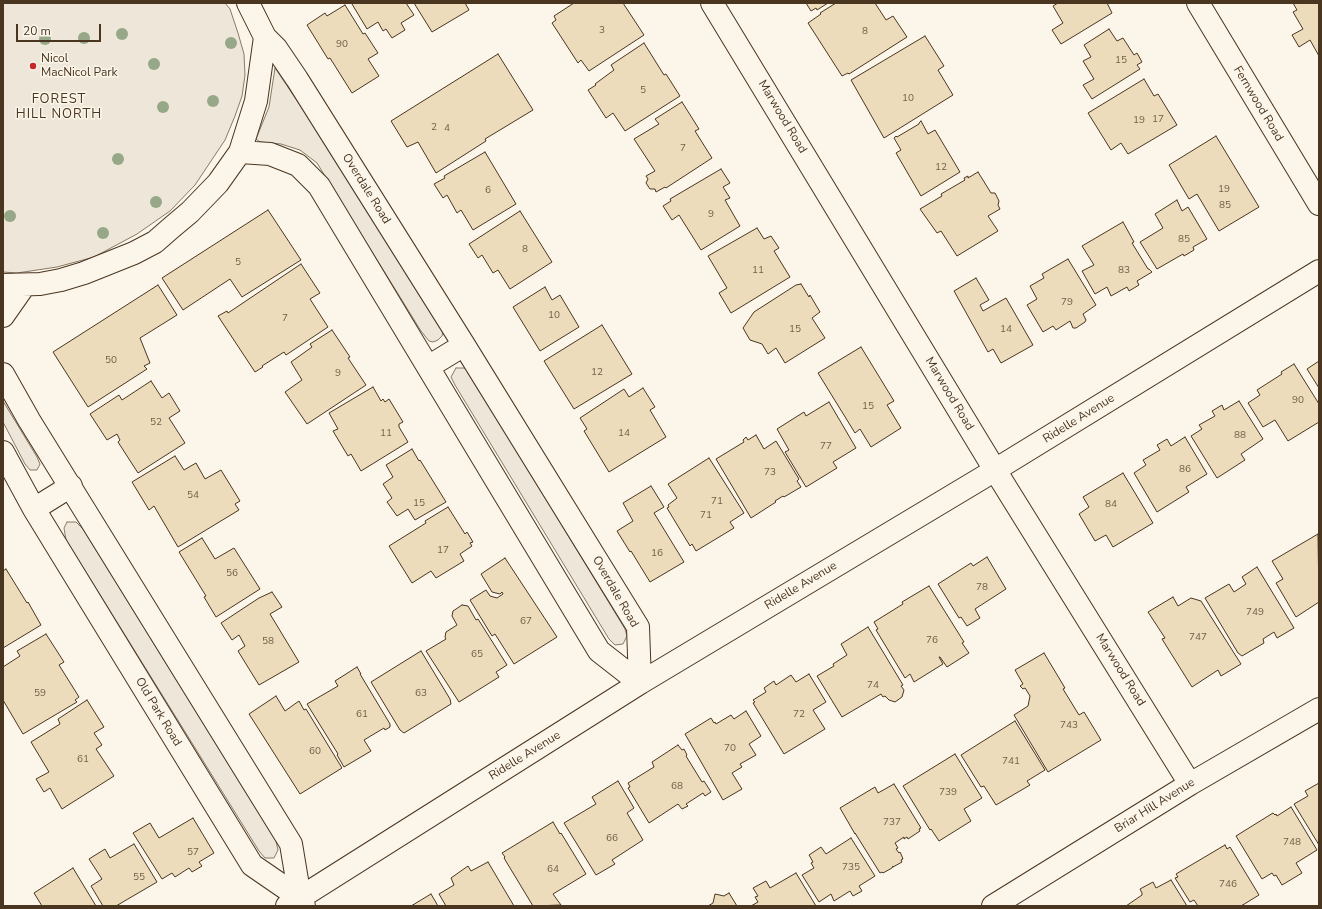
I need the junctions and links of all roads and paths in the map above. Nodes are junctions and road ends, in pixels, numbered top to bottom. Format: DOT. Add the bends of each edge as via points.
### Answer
graph roads {
  1 [pos="248,3"];
  2 [pos="712,3"];
  3 [pos="1198,3"];
  4 [pos="265,37"];
  5 [pos="240,152"];
  6 [pos="1319,204"];
  7 [pos="1319,271"];
  8 [pos="13,285"];
  9 [pos="3,316"];
  10 [pos="464,345"];
  11 [pos="428,367"];
  12 [pos="3,374"];
  13 [pos="3,452"];
  14 [pos="995,470"];
  15 [pos="71,486"];
  16 [pos="34,510"];
  17 [pos="640,683"];
  18 [pos="1319,709"];
  19 [pos="1190,784"];
  20 [pos="297,903"];
  21 [pos="993,906"];
  1 -- 4 [label="street, Overdale Road"];
  2 -- 14 [label="street, Marwood Road"];
  3 -- 6 [label="street, Fernwood Road"];
  4 -- 5 [label="street" via="256,101"];
  4 -- 10 [label="street, Overdale Road" via="276,48 297,79"];
  5 -- 8 [label="street" via="202,200 155,242 134,253 61,280"];
  5 -- 11 [label="street" via="270,154 298,165 320,186"];
  7 -- 14 [label="street, Ridelle Avenue"];
  8 -- 9 [label="street"];
  10 -- 11 [label="street"];
  10 -- 17 [label="street, Overdale Road" via="638,627"];
  11 -- 17 [label="street" via="599,651"];
  12 -- 15 [label="street"];
  13 -- 16 [label="street, Old Park Road"];
  14 -- 17 [label="street, Ridelle Avenue"];
  14 -- 19 [label="street, Marwood Road"];
  15 -- 16 [label="street"];
  15 -- 20 [label="street" via="292,844"];
  16 -- 20 [label="street, Old Park Road" via="252,865"];
  17 -- 20 [label="street, Ridelle Avenue"];
  18 -- 19 [label="street, Briar Hill Avenue"];
  19 -- 21 [label="street, Briar Hill Avenue"];
}
